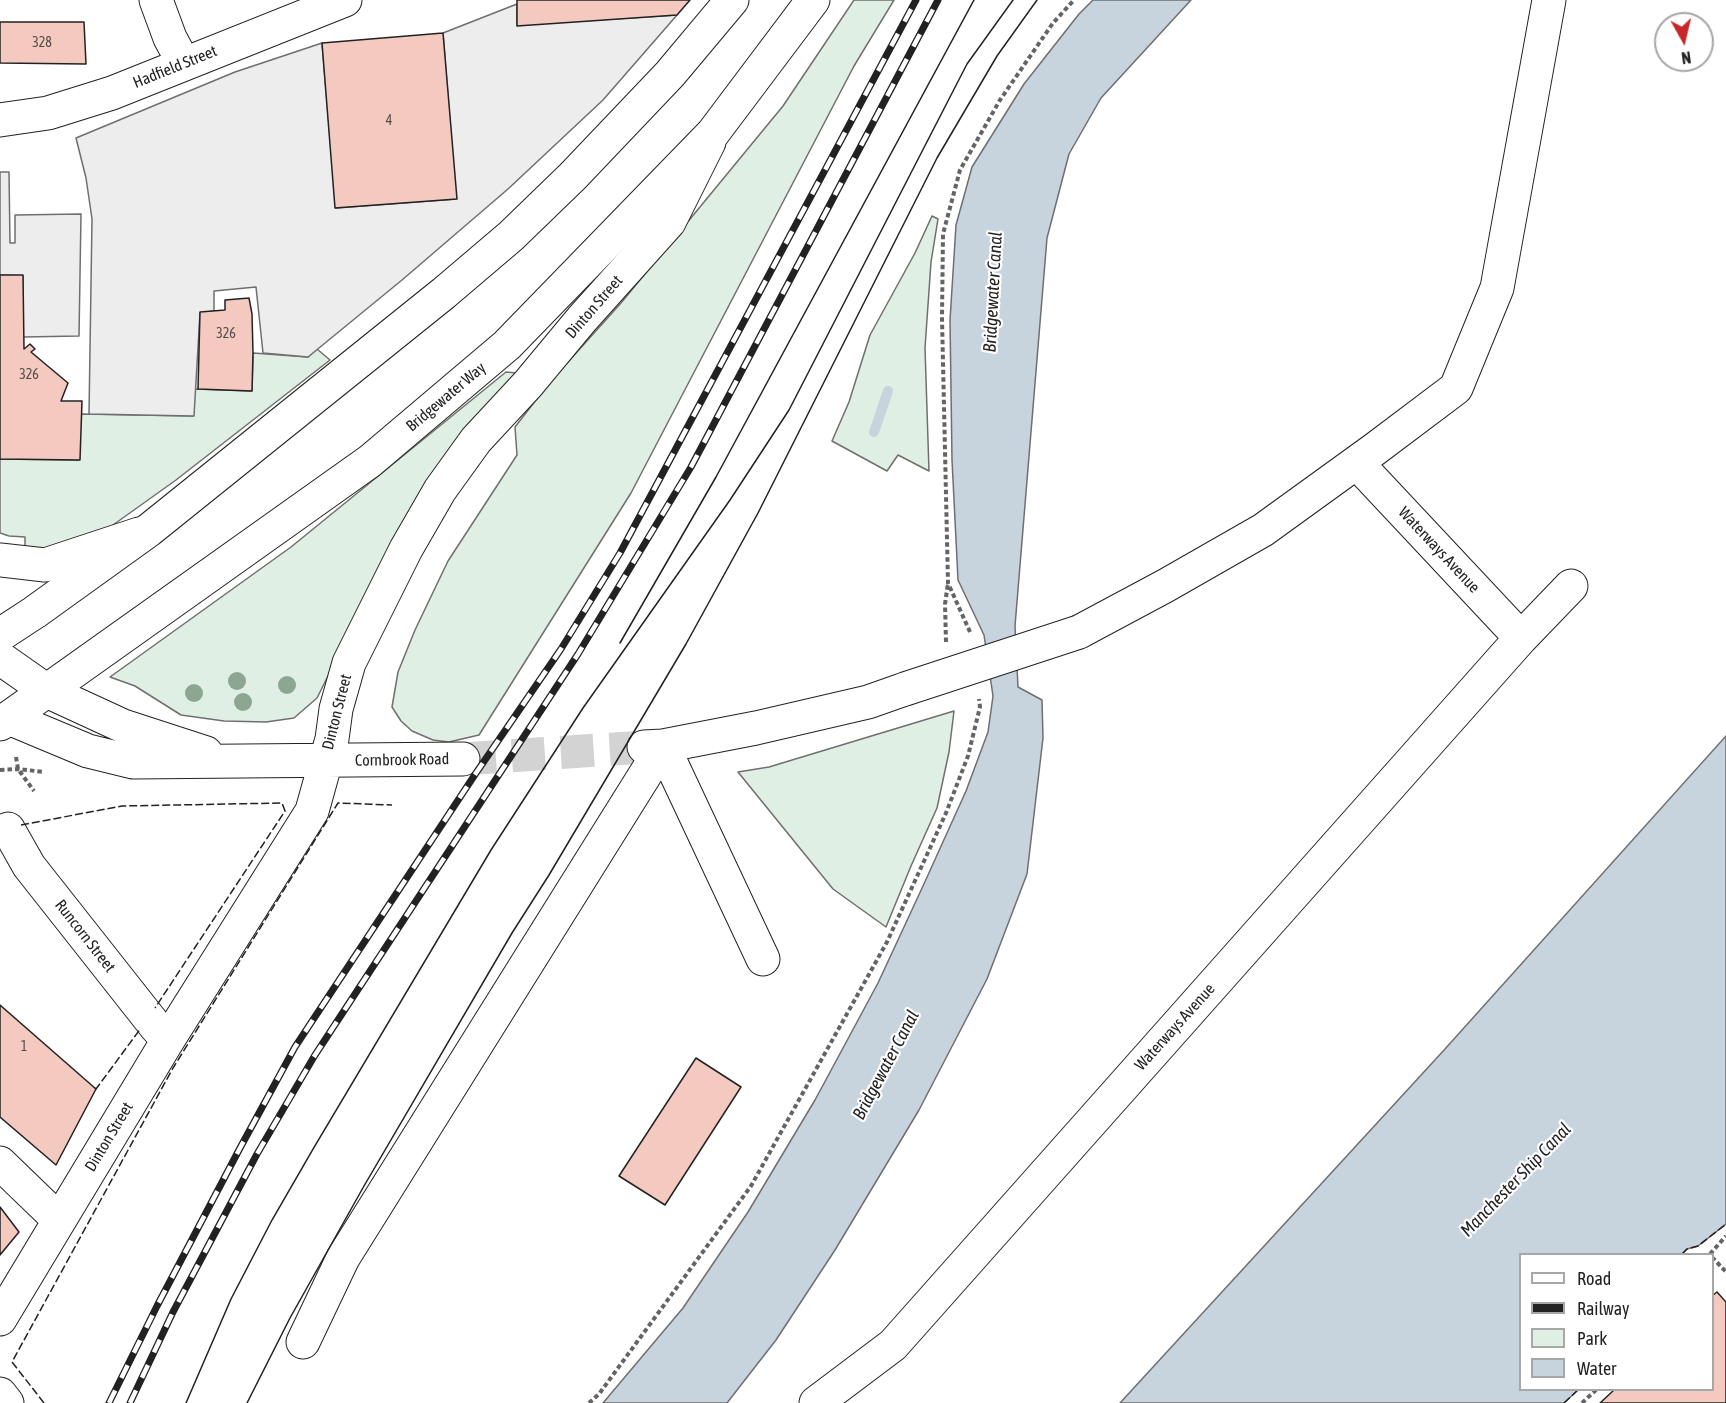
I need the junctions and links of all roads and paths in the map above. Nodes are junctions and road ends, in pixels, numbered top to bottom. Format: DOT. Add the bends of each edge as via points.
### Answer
graph roads {
  1 [pos="156,0"];
  2 [pos="345,0"];
  3 [pos="732,0"];
  4 [pos="813,0"];
  5 [pos="1074,0"];
  6 [pos="1549,0"];
  7 [pos="184,64"];
  8 [pos="0,120"];
  9 [pos="713,133"];
  10 [pos="1357,463"];
  11 [pos="149,530"];
  12 [pos="0,560"];
  13 [pos="948,582"];
  14 [pos="1571,586"];
  15 [pos="0,635"];
  16 [pos="1521,638"];
  17 [pos="971,639"];
  18 [pos="946,644"];
  19 [pos="0,658"];
  20 [pos="47,691"];
  21 [pos="979,696"];
  22 [pos="3,718"];
  23 [pos="653,747"];
  24 [pos="463,759"];
  25 [pos="234,762"];
  26 [pos="325,762"];
  27 [pos="0,770"];
  28 [pos="45,772"];
  29 [pos="8,829"];
  30 [pos="763,959"];
  31 [pos="168,1040"];
  32 [pos="0,1162"];
  33 [pos="59,1220"];
  34 [pos="1726,1236"];
  35 [pos="1713,1253"];
  36 [pos="1714,1259"];
  37 [pos="1726,1272"];
  38 [pos="0,1319"];
  39 [pos="303,1342"];
  40 [pos="1594,1391"];
  41 [pos="0,1394"];
  42 [pos="6,1403"];
  43 [pos="589,1403"];
  44 [pos="816,1403"];
  45 [pos="1582,1403"];
  1 -- 7 [label="main road"];
  2 -- 7 [label="main road, Hadfield Street"];
  3 -- 11 [label="main road" via="670,74 511,236"];
  4 -- 9 [label="main road, Bridgewater Way"];
  5 -- 13 [label="path" via="1053,23 1000,100 960,170 943,234"];
  6 -- 10 [label="main road" via="1497,288 1456,388"];
  7 -- 8 [label="main road, Hadfield Street" via="48,113"];
  9 -- 20 [label="main road, Bridgewater Way" via="507,345 370,461"];
  9 -- 26 [label="main road, Dinton Street" via="669,222 476,440 440,490 349,663"];
  10 -- 16 [label="main road, Waterways Avenue"];
  10 -- 23 [label="main road, bridge" via="1263,530 1079,632 868,702"];
  11 -- 12 [label="main road" via="45,565"];
  11 -- 15 [label="main road"];
  13 -- 17 [label="path" via="970,627"];
  13 -- 18 [label="path"];
  14 -- 16 [label="main road, Waterways Avenue"];
  16 -- 44 [label="main road, Waterways Avenue" via="893,1345"];
  19 -- 20 [label="main road, Cornbrook Road"];
  20 -- 22 [label="main road, Bridgewater Way"];
  20 -- 25 [label="main road, Cornbrook Road" via="123,726"];
  21 -- 43 [label="path" via="968,756 887,942 751,1186"];
  22 -- 25 [label="main road, Cornbrook Road" via="88,751 134,762"];
  23 -- 30 [label="main road"];
  23 -- 39 [label="main road" via="343,1258"];
  24 -- 26 [label="main road, Cornbrook Road"];
  25 -- 26 [label="main road, Cornbrook Road"];
  26 -- 31 [label="main road, Dinton Street" via="312,811"];
  27 -- 28 [label="path"];
  29 -- 31 [label="main road, Runcorn Street" via="29,866"];
  31 -- 33 [label="main road, Dinton Street"];
  32 -- 33 [label="main road"];
  33 -- 38 [label="main road, Dinton Street"];
  34 -- 35 [label="path"];
  36 -- 37 [label="path"];
  40 -- 45 [label="path"];
  41 -- 42 [label="main road"];
}
